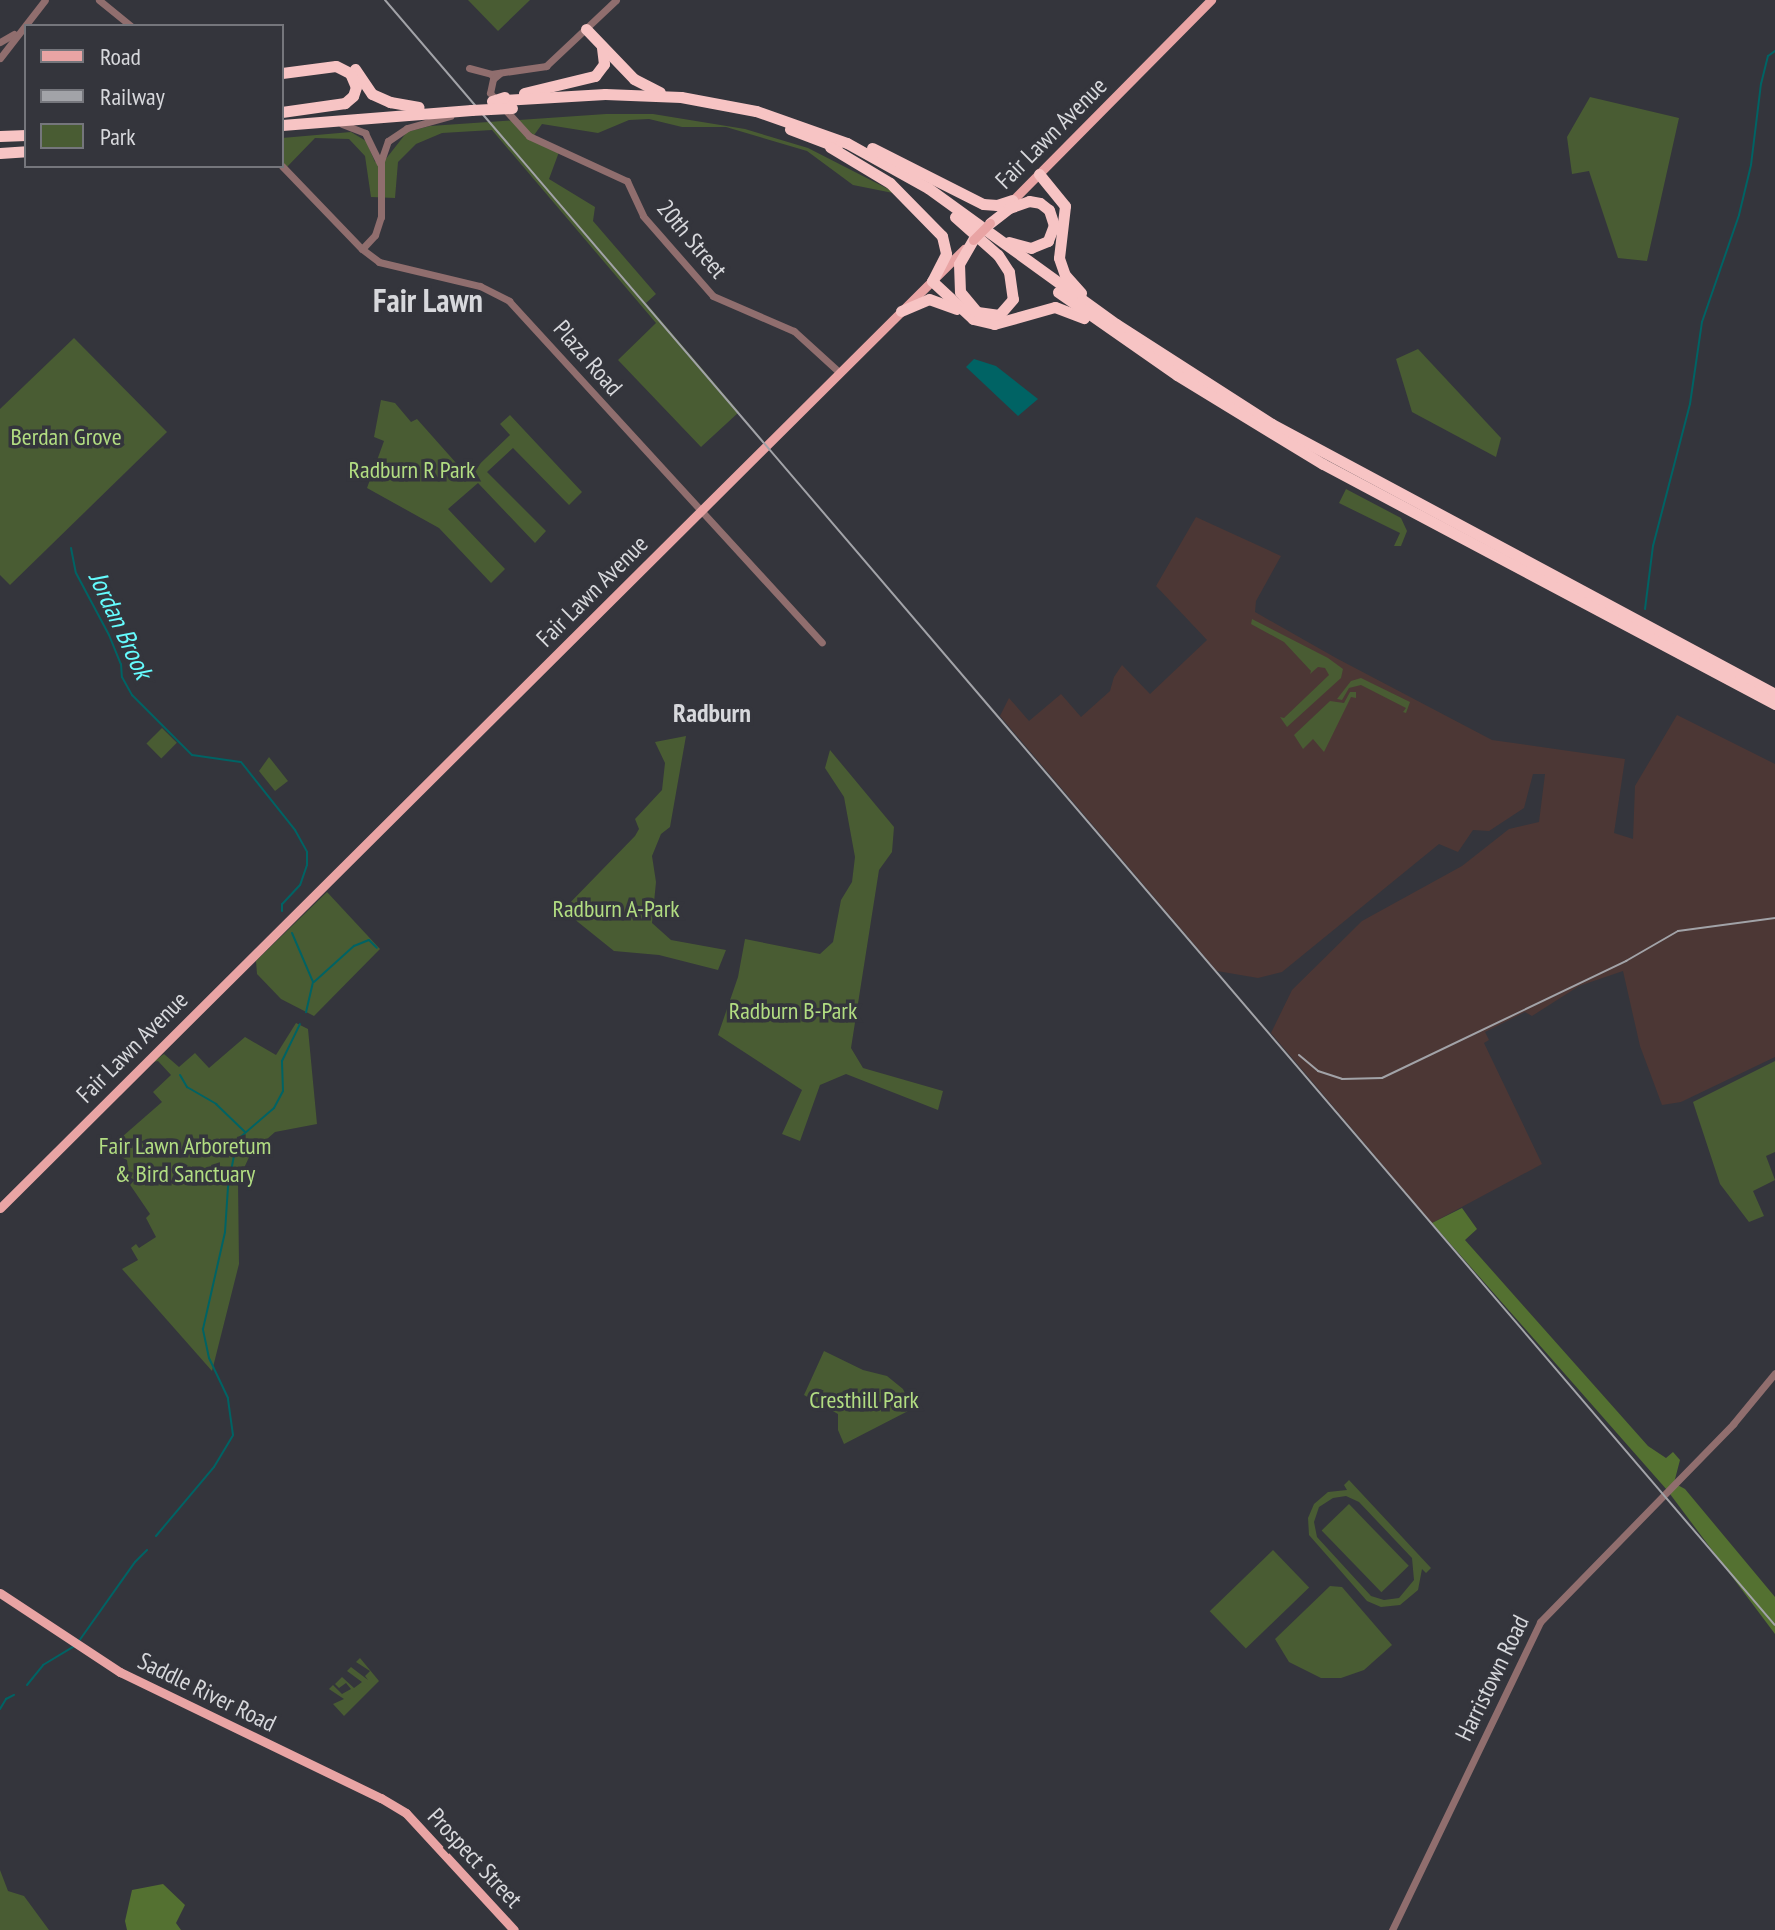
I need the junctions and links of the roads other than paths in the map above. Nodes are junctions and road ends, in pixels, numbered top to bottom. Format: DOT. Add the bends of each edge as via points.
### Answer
graph roads {
  1 [pos="45,0"];
  2 [pos="99,0"];
  3 [pos="616,0"];
  4 [pos="1211,0"];
  5 [pos="25,24"];
  6 [pos="129,24"];
  7 [pos="24,25"];
  8 [pos="586,29"];
  9 [pos="16,34"];
  10 [pos="597,40"];
  11 [pos="0,42"];
  12 [pos="0,58"];
  13 [pos="469,68"];
  14 [pos="284,70"];
  15 [pos="284,70"];
  16 [pos="500,73"];
  17 [pos="501,100"];
  18 [pos="700,100"];
  19 [pos="419,107"];
  20 [pos="468,107"];
  21 [pos="284,114"];
  22 [pos="284,114"];
  23 [pos="324,121"];
  24 [pos="284,125"];
  25 [pos="809,131"];
  26 [pos="24,135"];
  27 [pos="0,136"];
  28 [pos="24,148"];
  29 [pos="0,150"];
  30 [pos="284,168"];
  31 [pos="382,170"];
  32 [pos="1039,174"];
  33 [pos="1012,200"];
  34 [pos="957,214"];
  35 [pos="990,223"];
  36 [pos="973,240"];
  37 [pos="362,249"];
  38 [pos="932,281"];
  39 [pos="901,311"];
  40 [pos="973,319"];
  41 [pos="1124,330"];
  42 [pos="1160,364"];
  43 [pos="839,372"];
  44 [pos="700,511"];
  45 [pos="822,642"];
  46 [pos="1775,694"];
  47 [pos="1775,704"];
  48 [pos="0,1208"];
  49 [pos="1775,1373"];
  50 [pos="0,1593"];
  51 [pos="406,1813"];
  52 [pos="514,1930"];
  53 [pos="1392,1930"];
  1 -- 5 [label="street"];
  2 -- 6 [label="street"];
  3 -- 8 [label="street"];
  4 -- 32 [label="main road, Fair Lawn Avenue"];
  7 -- 9 [label="street"];
  8 -- 10 [label="highway"];
  8 -- 16 [label="street" via="546,66"];
  9 -- 11 [label="street"];
  9 -- 12 [label="street"];
  10 -- 17 [label="highway" via="605,59 595,76"];
  10 -- 18 [label="highway" via="645,86"];
  13 -- 16 [label="street"];
  14 -- 19 [label="highway" via="344,62 372,94"];
  15 -- 22 [label="highway" via="336,66 350,73 356,87 345,103"];
  16 -- 17 [label="street" via="490,84"];
  17 -- 18 [label="highway" via="625,94"];
  17 -- 20 [label="highway"];
  17 -- 20 [label="highway, bridge"];
  17 -- 25 [label="highway" via="679,104"];
  17 -- 43 [label="street, 20th Street" via="537,141 627,181 643,216 713,296 794,331"];
  18 -- 25 [label="highway" via="756,111"];
  19 -- 20 [label="highway"];
  19 -- 21 [label="highway"];
  20 -- 23 [label="highway"];
  20 -- 31 [label="street" via="400,131 384,147"];
  23 -- 24 [label="highway"];
  23 -- 31 [label="street" via="365,133"];
  25 -- 33 [label="highway" via="892,157 983,204"];
  25 -- 34 [label="highway"];
  25 -- 38 [label="highway" via="890,183 942,236 946,253"];
  26 -- 27 [label="highway"];
  28 -- 29 [label="highway"];
  30 -- 37 [label="street, Plaza Road"];
  31 -- 37 [label="street" via="377,229"];
  32 -- 33 [label="main road, Fair Lawn Avenue"];
  32 -- 41 [label="highway" via="1065,206 1058,247 1062,269"];
  33 -- 35 [label="main road, Fair Lawn Avenue"];
  34 -- 35 [label="highway" via="1025,248 1048,241 1054,225 1049,210 1034,201 1015,205"];
  34 -- 36 [label="highway" via="1009,272 1013,299 999,315 977,312 960,292 959,264"];
  34 -- 41 [label="highway"];
  34 -- 42 [label="highway"];
  35 -- 36 [label="main road, Fair Lawn Avenue, bridge"];
  36 -- 38 [label="main road, Fair Lawn Avenue"];
  37 -- 44 [label="street, Plaza Road" via="391,267 480,286 509,301"];
  38 -- 39 [label="main road, Fair Lawn Avenue"];
  38 -- 40 [label="highway"];
  39 -- 40 [label="highway" via="936,300"];
  39 -- 43 [label="main road, Fair Lawn Avenue"];
  40 -- 42 [label="highway" via="994,324 1061,308"];
  41 -- 46 [label="highway" via="1316,449"];
  42 -- 47 [label="highway" via="1348,477"];
  43 -- 44 [label="main road, Fair Lawn Avenue"];
  44 -- 45 [label="street, Plaza Road"];
  44 -- 48 [label="main road, Fair Lawn Avenue"];
  49 -- 53 [label="street, Harristown Road" via="1733,1424 1546,1614"];
  50 -- 51 [label="main road, Saddle River Road" via="120,1672"];
  51 -- 52 [label="main road, Prospect Street"];
}
